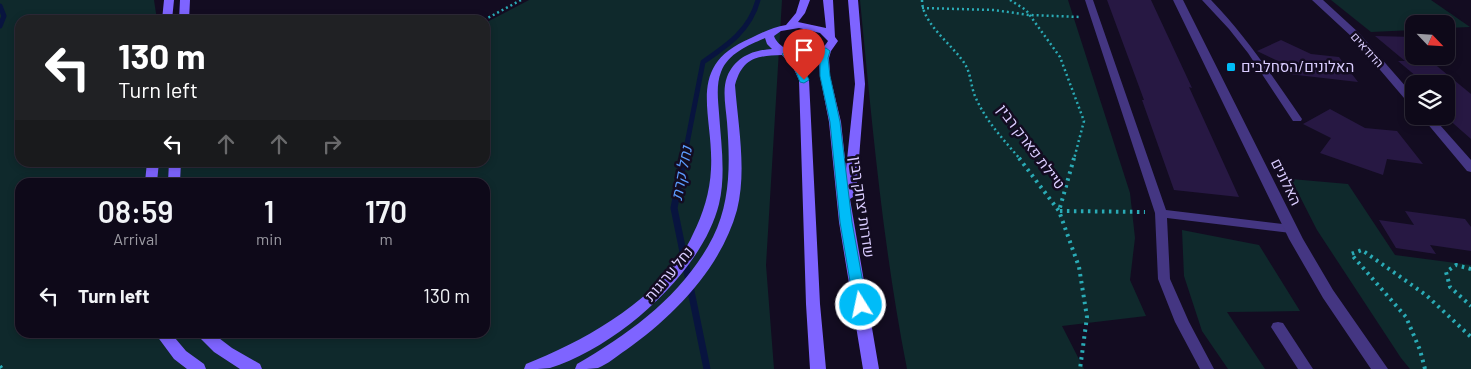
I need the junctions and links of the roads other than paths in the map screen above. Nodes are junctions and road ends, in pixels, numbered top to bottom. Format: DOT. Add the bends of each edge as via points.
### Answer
graph roads {
  1 [pos="168,0"];
  2 [pos="185,0"];
  3 [pos="805,0"];
  4 [pos="828,0"];
  5 [pos="853,0"];
  6 [pos="1089,0"];
  7 [pos="1178,0"];
  8 [pos="1206,0"];
  9 [pos="1316,0"];
  10 [pos="167,15"];
  11 [pos="184,15"];
  12 [pos="790,26"];
  13 [pos="774,31"];
  14 [pos="831,36"];
  15 [pos="826,51"];
  16 [pos="784,53"];
  17 [pos="1405,93"];
  18 [pos="1297,119"];
  19 [pos="1434,125"];
  20 [pos="1471,168"];
  21 [pos="1160,212"];
  22 [pos="1291,229"];
  23 [pos="850,245"];
  24 [pos="1278,327"];
  25 [pos="166,338"];
  26 [pos="207,338"];
  27 [pos="198,369"];
  28 [pos="254,369"];
  29 [pos="532,369"];
  30 [pos="583,369"];
  31 [pos="818,369"];
  32 [pos="871,369"];
  33 [pos="1207,369"];
  34 [pos="1306,369"];
  35 [pos="1312,369"];
  36 [pos="1380,369"];
  1 -- 10 [label="main road"];
  2 -- 11 [label="main road"];
  3 -- 12 [label="main road"];
  4 -- 14 [label="main road"];
  5 -- 23 [label="main road" via="860,84 850,185"];
  6 -- 21 [label="lane"];
  7 -- 22 [label="street, האלונים"];
  8 -- 18 [label="lane" via="1251,51"];
  9 -- 17 [label="street, הדודאים" via="1335,15"];
  12 -- 13 [label="main road, נחל ערוגות"];
  12 -- 14 [label="main road" via="818,28"];
  13 -- 16 [label="main road" via="770,36 772,46"];
  13 -- 29 [label="main road, נחל ערוגות" via="733,50 716,71 713,86 717,169 713,200 700,234 680,266 625,320"];
  14 -- 15 [label="main road, שדרות יצחק רבין" via="833,41"];
  15 -- 16 [label="main road, נחל ערוגות" via="808,56"];
  15 -- 23 [label="main road, שדרות יצחק רבין" via="824,70 835,122"];
  16 -- 30 [label="main road, נחל ערוגות" via="763,51 748,57 732,75 734,189 728,216 711,252 679,296 660,315 631,339"];
  16 -- 31 [label="main road" via="797,64 804,80 812,304"];
  19 -- 20 [label="street"];
  21 -- 22 [label="lane"];
  21 -- 33 [label="lane" via="1164,278 1182,322"];
  22 -- 36 [label="street, האלונים" via="1328,294"];
  23 -- 32 [label="main road, שדרות יצחק רבין"];
  24 -- 34 [label="lane"];
  25 -- 27 [label="main road"];
  26 -- 28 [label="main road" via="234,359"];
  34 -- 35 [label="lane"];
}
